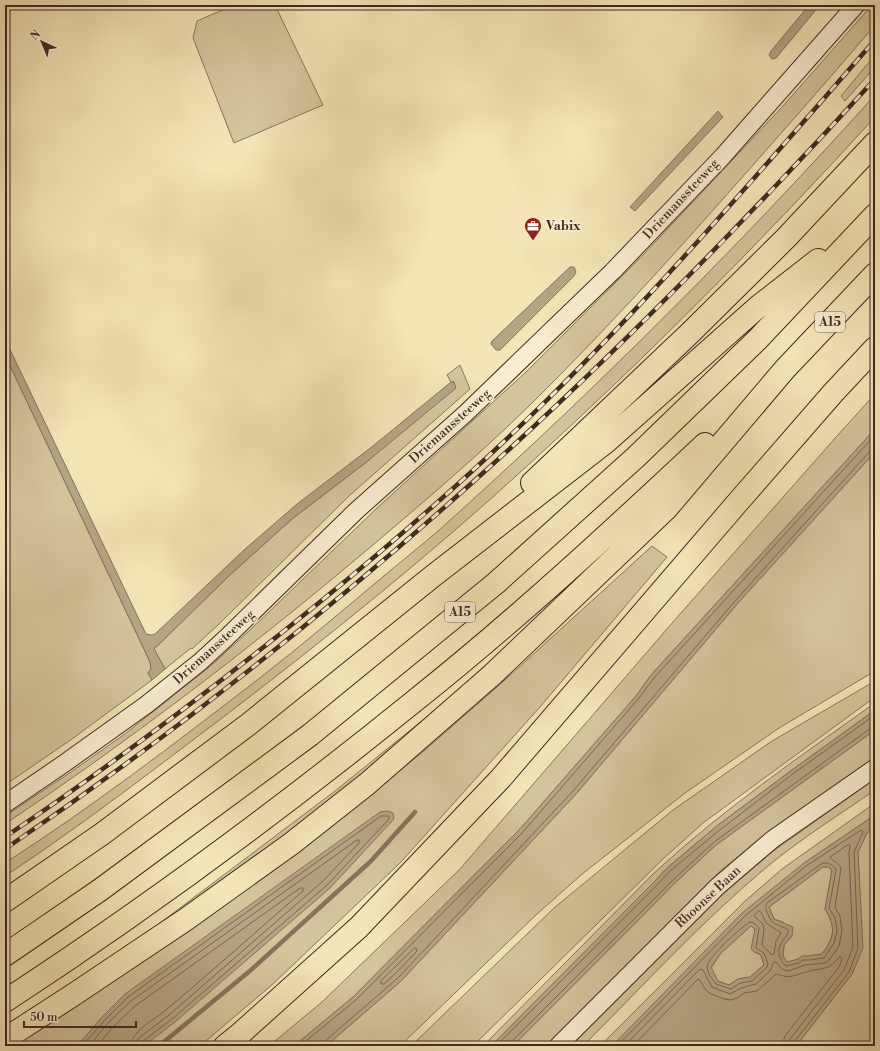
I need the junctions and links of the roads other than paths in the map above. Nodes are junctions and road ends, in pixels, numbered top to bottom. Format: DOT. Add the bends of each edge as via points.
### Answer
graph roads {
  1 [pos="856,5"];
  2 [pos="875,143"];
  3 [pos="874,216"];
  4 [pos="875,274"];
  5 [pos="875,348"];
  6 [pos="785,369"];
  7 [pos="434,576"];
  8 [pos="875,768"];
  9 [pos="5,804"];
  10 [pos="5,901"];
  11 [pos="5,955"];
  12 [pos="5,1001"];
  13 [pos="5,1038"];
  14 [pos="224,1046"];
  15 [pos="558,1046"];
  1 -- 9 [label="main road, Driemanssteeweg" via="723,156 612,271 487,393 357,510 200,662 146,705"];
  2 -- 7 [label="highway, A15" via="786,238 690,333"];
  3 -- 7 [label="highway, A15" via="759,306 606,442"];
  3 -- 11 [label="highway, A15" via="753,345 636,457 496,583 310,735 100,890"];
  4 -- 6 [label="highway, A15"];
  5 -- 14 [label="highway" via="833,393 501,778 359,927"];
  6 -- 12 [label="highway, A15" via="577,562 413,702 219,853"];
  6 -- 13 [label="highway, A15" via="667,508 492,675 367,784 292,844 192,916"];
  7 -- 10 [label="highway, A15" via="249,724 102,834"];
  8 -- 15 [label="main road, Rhoonse Baan" via="773,839 718,886"];
}
